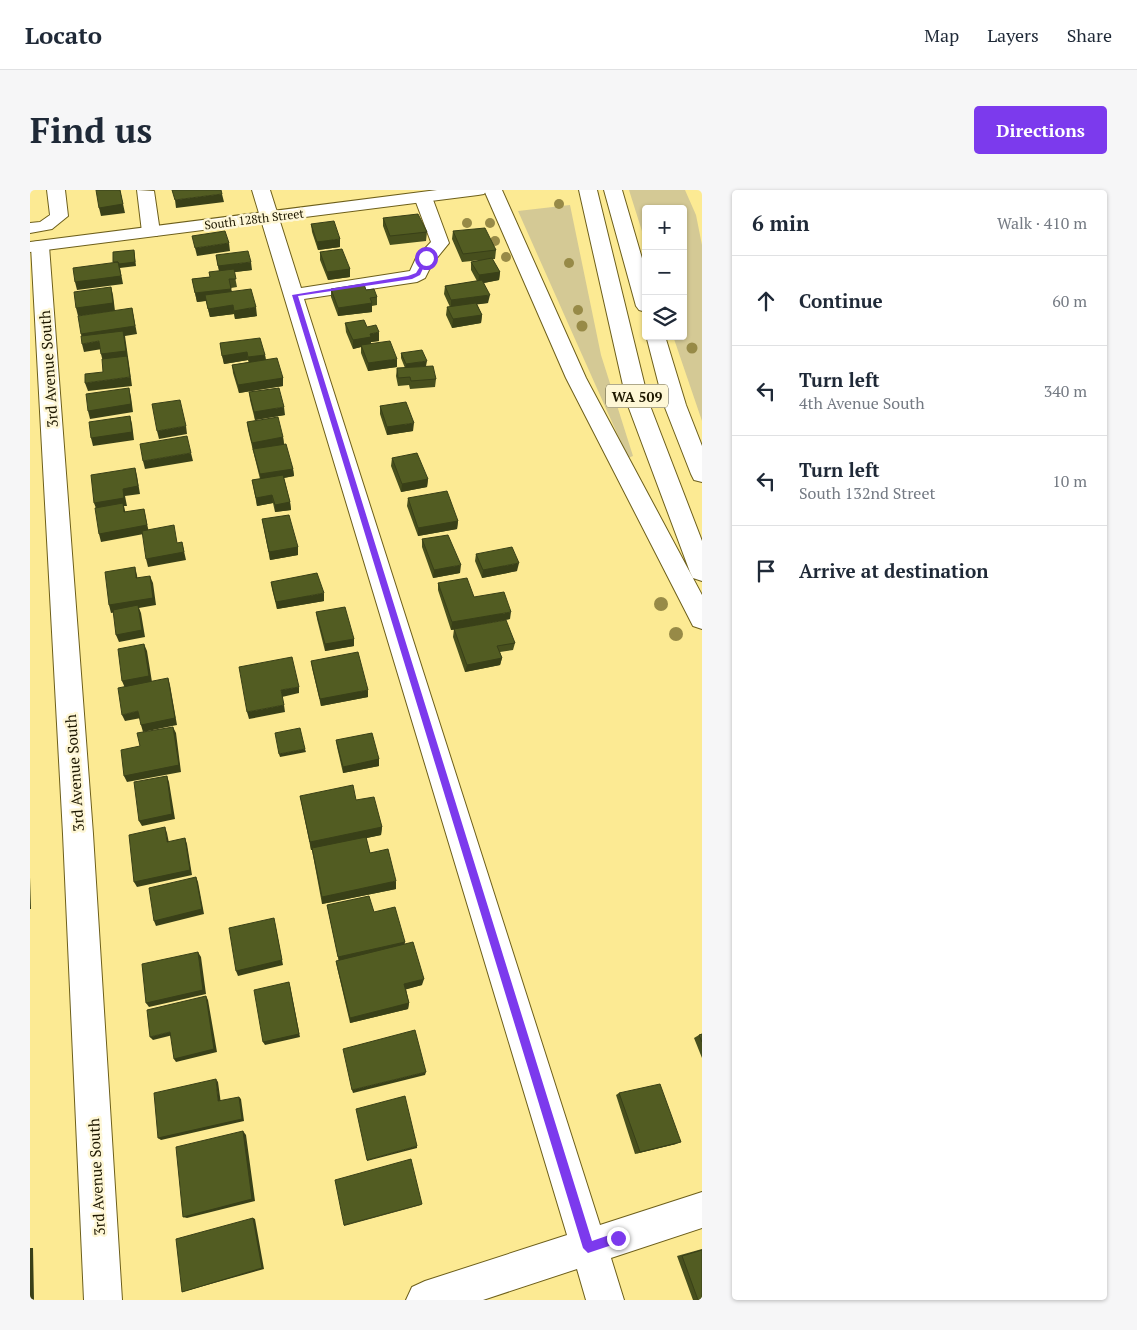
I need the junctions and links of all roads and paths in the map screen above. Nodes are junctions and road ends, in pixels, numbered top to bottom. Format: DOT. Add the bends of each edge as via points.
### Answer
graph roads {
  1 [pos="56,190"];
  2 [pos="149,190"];
  3 [pos="261,190"];
  4 [pos="478,190"];
  5 [pos="493,190"];
  6 [pos="588,190"];
  7 [pos="613,190"];
  8 [pos="423,197"];
  9 [pos="269,216"];
  10 [pos="152,232"];
  11 [pos="34,239"];
  12 [pos="295,295"];
  13 [pos="643,295"];
  14 [pos="655,340"];
  15 [pos="702,474"];
  16 [pos="702,572"];
  17 [pos="702,620"];
  18 [pos="702,1210"];
  19 [pos="588,1248"];
  20 [pos="103,1300"];
  21 [pos="425,1300"];
  22 [pos="604,1300"];
  1 -- 11 [label="main road" via="59,216"];
  2 -- 10 [label="main road"];
  3 -- 9 [label="main road"];
  4 -- 8 [label="main road, South 128th Street"];
  5 -- 17 [label="main road" via="576,378"];
  6 -- 16 [label="main road, WA 509" via="638,403"];
  7 -- 13 [label="main road"];
  8 -- 9 [label="main road, South 128th Street"];
  8 -- 12 [label="main road" via="440,243 416,275"];
  9 -- 10 [label="main road, South 128th Street"];
  9 -- 12 [label="main road"];
  10 -- 11 [label="main road, South 128th Street"];
  11 -- 20 [label="main road, 3rd Avenue South" via="78,834"];
  12 -- 19 [label="main road"];
  14 -- 15 [label="main road, WA 509" via="675,405"];
  18 -- 19 [label="main road"];
  19 -- 21 [label="main road"];
  19 -- 22 [label="main road"];
}
